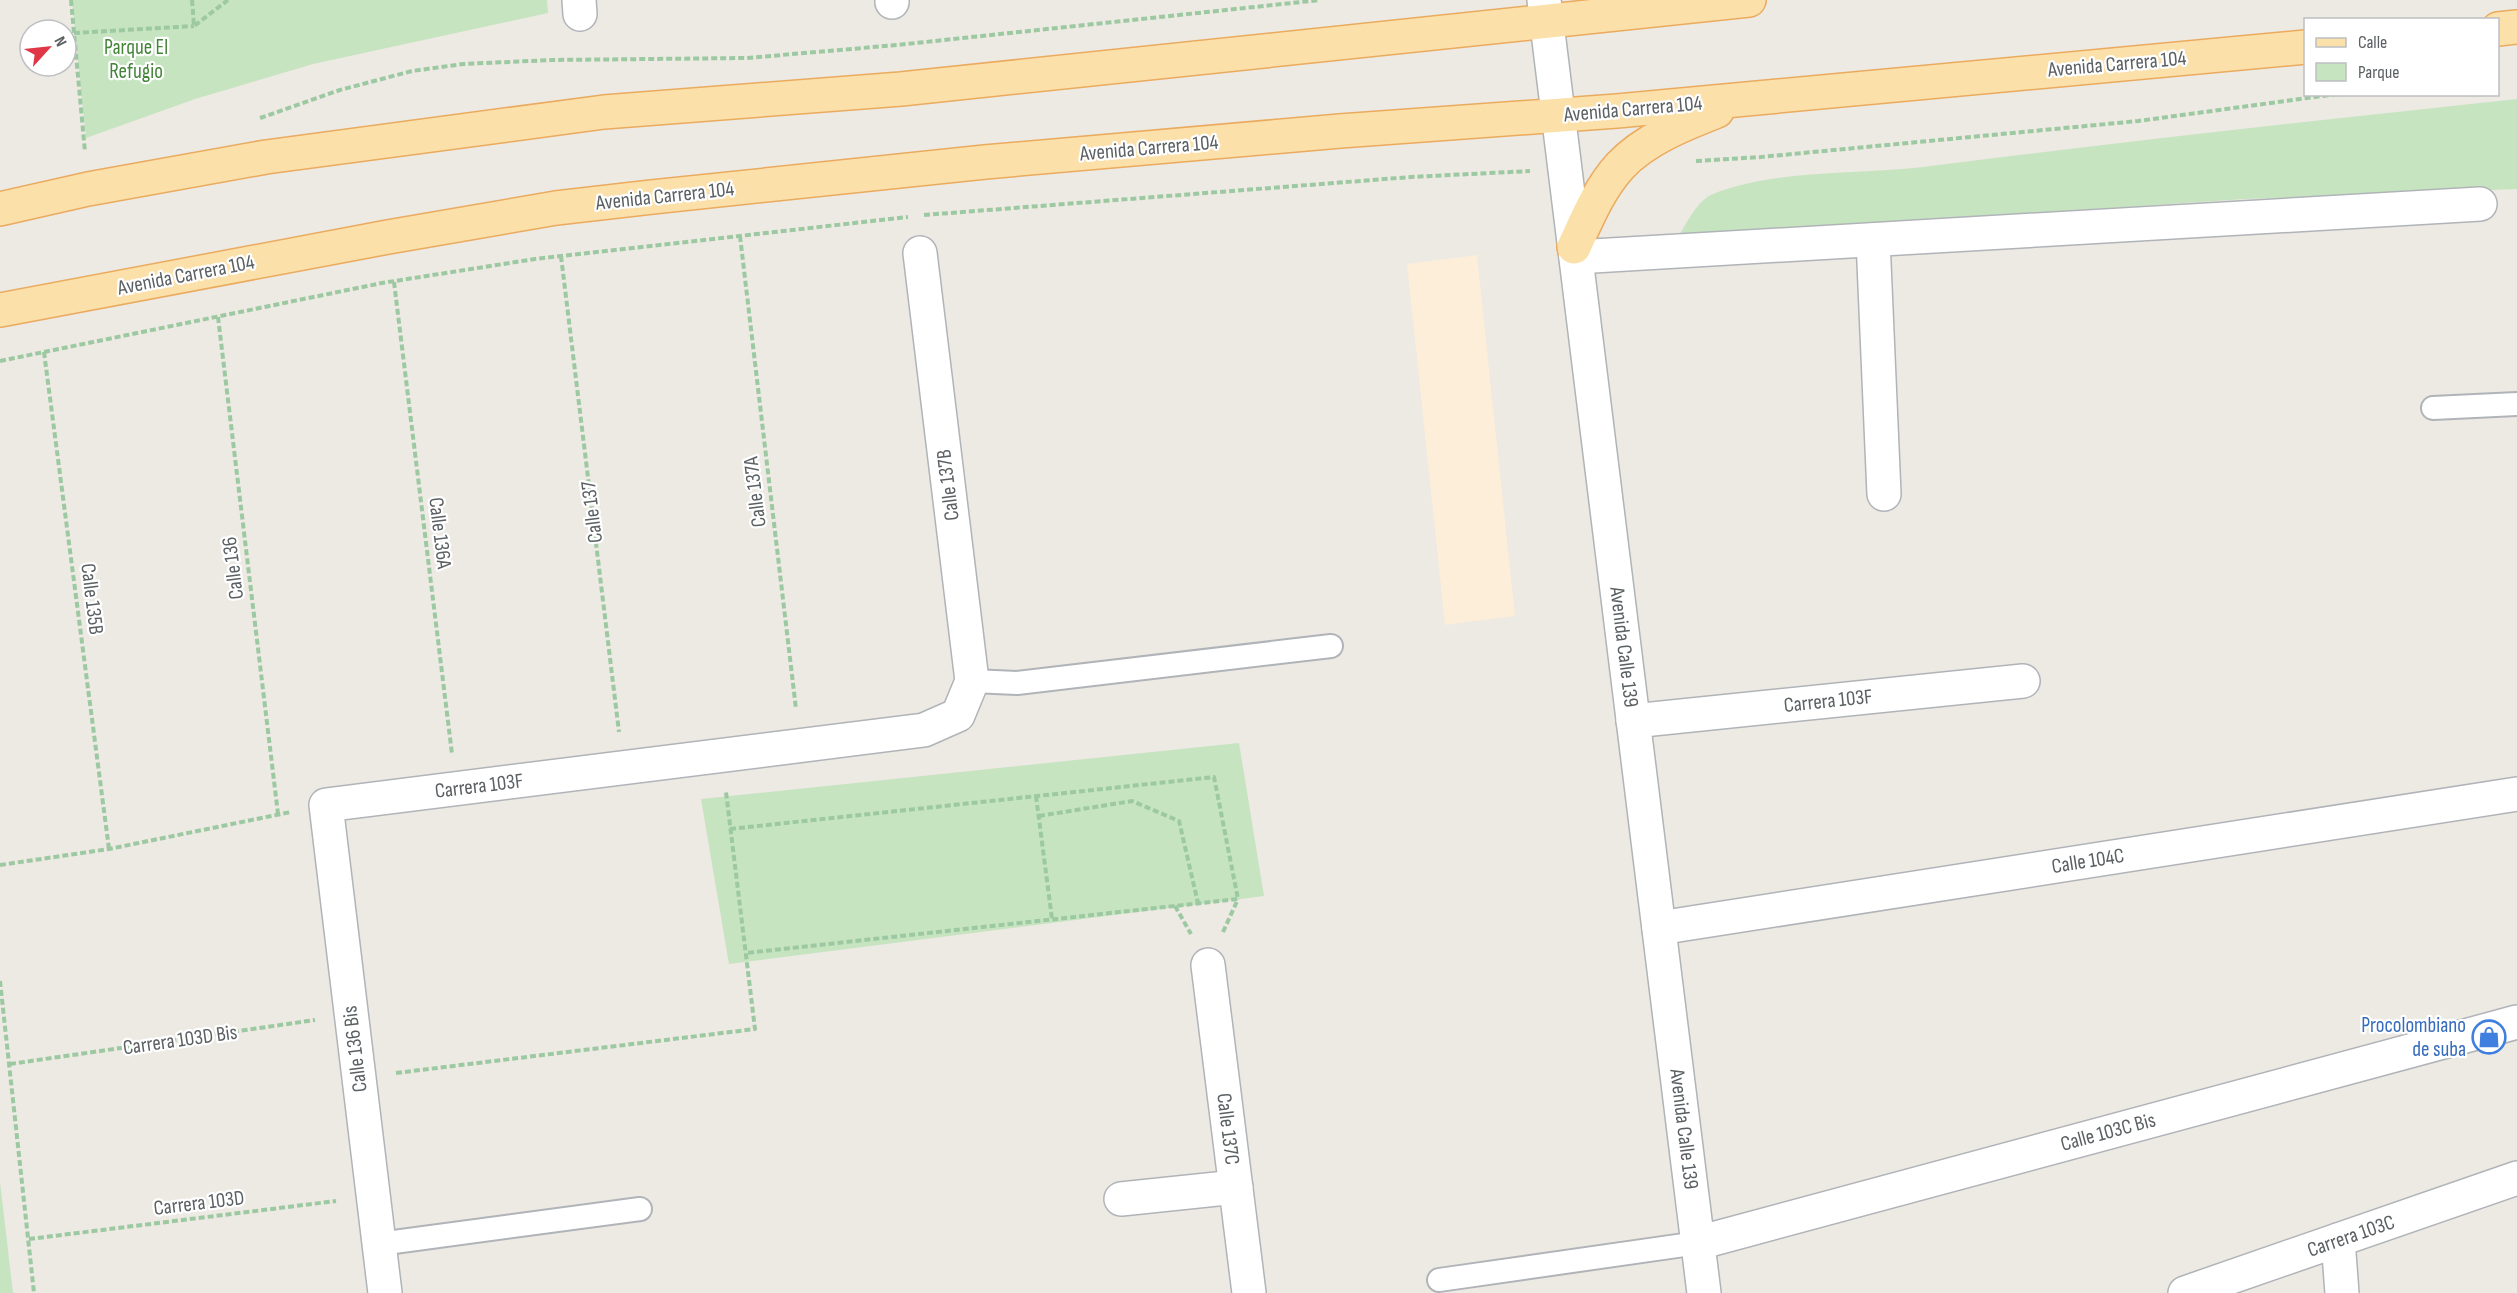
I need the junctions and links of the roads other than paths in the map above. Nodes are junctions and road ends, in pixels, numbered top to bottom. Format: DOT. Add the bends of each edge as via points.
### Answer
graph roads {
  1 [pos="1749,0"];
  2 [pos="1546,10"];
  3 [pos="2517,27"];
  4 [pos="2499,28"];
  5 [pos="2304,46"];
  6 [pos="1743,99"];
  7 [pos="1558,115"];
  8 [pos="2480,204"];
  9 [pos="0,210"];
  10 [pos="1873,240"];
  11 [pos="1575,252"];
  12 [pos="920,253"];
  13 [pos="0,310"];
  14 [pos="2517,404"];
  15 [pos="2433,408"];
  16 [pos="1884,494"];
  17 [pos="1331,646"];
  18 [pos="972,681"];
  19 [pos="2023,681"];
  20 [pos="958,715"];
  21 [pos="1633,721"];
  22 [pos="2517,794"];
  23 [pos="326,805"];
  24 [pos="1659,928"];
  25 [pos="1208,965"];
  26 [pos="2517,1022"];
  27 [pos="2517,1178"];
  28 [pos="1236,1187"];
  29 [pos="1121,1199"];
  30 [pos="640,1209"];
  31 [pos="2338,1240"];
  32 [pos="1698,1243"];
  33 [pos="379,1244"];
  34 [pos="1439,1280"];
  35 [pos="385,1293"];
  36 [pos="1249,1293"];
  37 [pos="1704,1293"];
  38 [pos="2185,1293"];
  39 [pos="2342,1293"];
  1 -- 2 [label="main road"];
  2 -- 7 [label="street, Avenida Calle 139"];
  2 -- 9 [label="main road" via="901,89 604,112 266,157 88,189"];
  3 -- 4 [label="main road"];
  5 -- 6 [label="main road, Avenida Carrera 104"];
  6 -- 7 [label="main road, Avenida Carrera 104"];
  6 -- 11 [label="main road" via="1652,141 1621,165 1594,204"];
  7 -- 11 [label="street, Avenida Calle 139"];
  7 -- 13 [label="main road, Avenida Carrera 104" via="985,162 556,208"];
  8 -- 10 [label="street"];
  10 -- 11 [label="street"];
  10 -- 16 [label="street"];
  11 -- 21 [label="street, Avenida Calle 139"];
  12 -- 18 [label="street, Calle 137B"];
  14 -- 15 [label="lane"];
  17 -- 18 [label="lane" via="1017,683"];
  18 -- 20 [label="street, Calle 137B"];
  19 -- 21 [label="street, Carrera 103F"];
  20 -- 23 [label="street, Carrera 103F" via="924,730"];
  21 -- 24 [label="street, Avenida Calle 139"];
  22 -- 24 [label="street, Calle 104C"];
  23 -- 33 [label="street, Calle 136 Bis"];
  24 -- 32 [label="street, Avenida Calle 139"];
  25 -- 28 [label="street, Calle 137C"];
  26 -- 32 [label="street, Calle 103C Bis"];
  27 -- 31 [label="street, Carrera 103C"];
  28 -- 29 [label="street"];
  28 -- 36 [label="street, Calle 137C"];
  30 -- 33 [label="lane"];
  31 -- 38 [label="street, Carrera 103C"];
  31 -- 39 [label="street"];
  32 -- 34 [label="lane"];
  32 -- 37 [label="street, Avenida Calle 139"];
  33 -- 35 [label="street, Calle 136 Bis"];
}
